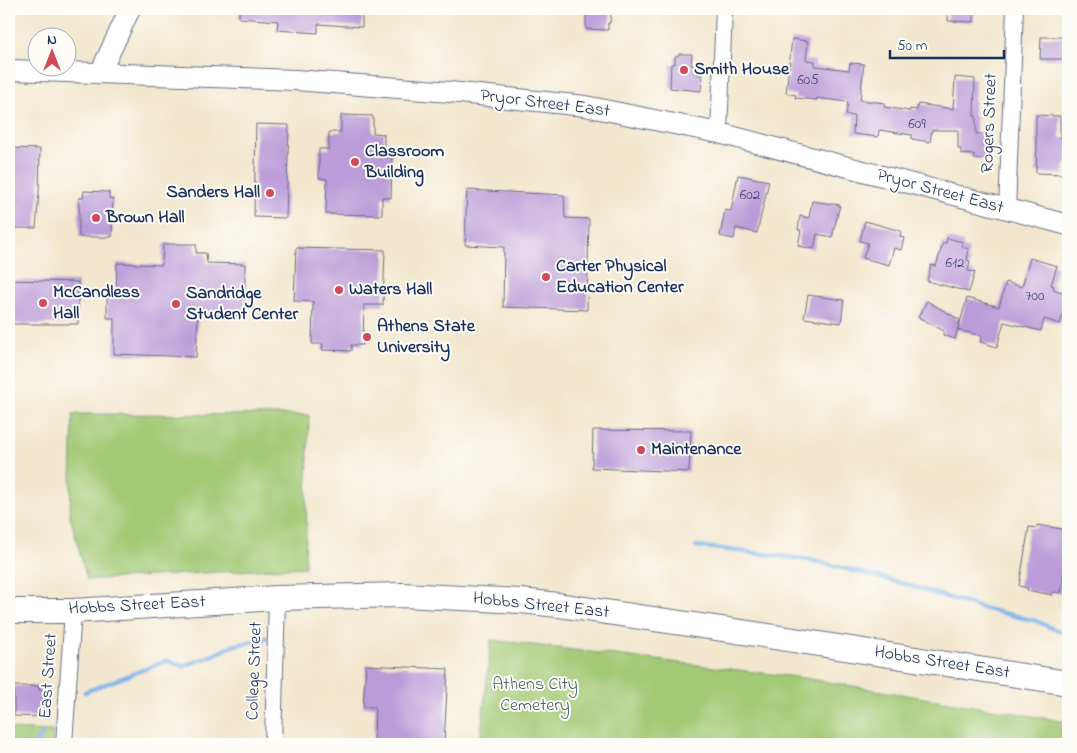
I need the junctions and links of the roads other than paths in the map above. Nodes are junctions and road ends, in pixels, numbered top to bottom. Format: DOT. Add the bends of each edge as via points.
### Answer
graph roads {
  1 [pos="130,9"];
  2 [pos="724,9"];
  3 [pos="1015,9"];
  4 [pos="9,70"];
  5 [pos="100,73"];
  6 [pos="719,133"];
  7 [pos="1006,210"];
  8 [pos="1068,225"];
  9 [pos="277,598"];
  10 [pos="9,610"];
  11 [pos="73,611"];
  12 [pos="1068,684"];
  13 [pos="64,744"];
  14 [pos="273,744"];
  1 -- 5 [label="street"];
  2 -- 6 [label="street"];
  3 -- 7 [label="street, Rogers Street"];
  4 -- 5 [label="street, Pryor Street East"];
  5 -- 6 [label="street, Pryor Street East" via="295,80 450,92 585,106"];
  6 -- 7 [label="street, Pryor Street East"];
  7 -- 8 [label="street, Pryor Street East"];
  9 -- 11 [label="main road, Hobbs Street East"];
  9 -- 12 [label="main road, Hobbs Street East" via="402,596 558,604"];
  9 -- 14 [label="street, College Street"];
  10 -- 11 [label="main road, Hobbs Street East"];
  11 -- 13 [label="street, East Street"];
}
